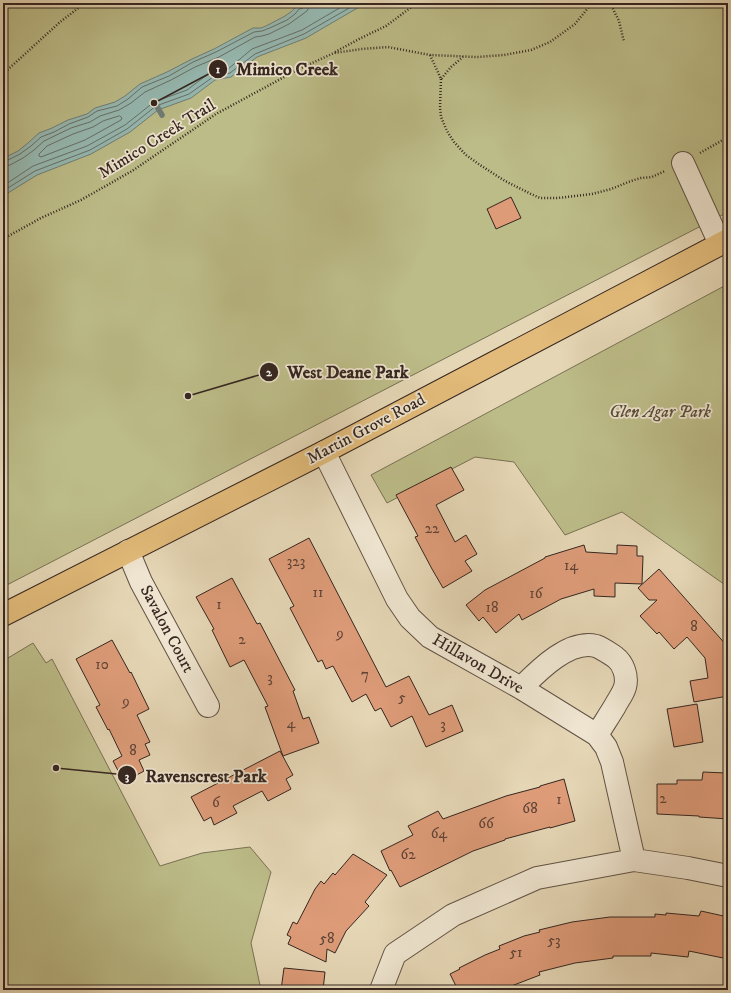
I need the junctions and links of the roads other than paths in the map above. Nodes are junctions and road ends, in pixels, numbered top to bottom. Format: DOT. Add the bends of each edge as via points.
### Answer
graph roads {
  1 [pos="683,163"];
  2 [pos="724,242"];
  3 [pos="324,452"];
  4 [pos="128,551"];
  5 [pos="3,615"];
  6 [pos="521,688"];
  7 [pos="208,706"];
  8 [pos="597,735"];
  9 [pos="634,860"];
  10 [pos="728,876"];
  11 [pos="381,990"];
  1 -- 2 [label="street"];
  2 -- 3 [label="main road, Martin Grove Road"];
  3 -- 4 [label="main road, Martin Grove Road"];
  3 -- 6 [label="street, Hillavon Drive" via="397,599 410,618 430,637"];
  4 -- 5 [label="main road, Martin Grove Road"];
  4 -- 7 [label="street, Savalon Court" via="141,582"];
  6 -- 8 [label="street, Hillavon Drive"];
  6 -- 8 [label="street" via="555,658 572,649 586,645 607,651 623,667 626,676 625,686"];
  8 -- 9 [label="street, Hillavon Drive" via="606,747 612,762"];
  9 -- 10 [label="street"];
  9 -- 11 [label="street" via="537,878 452,915 395,954"];
}
